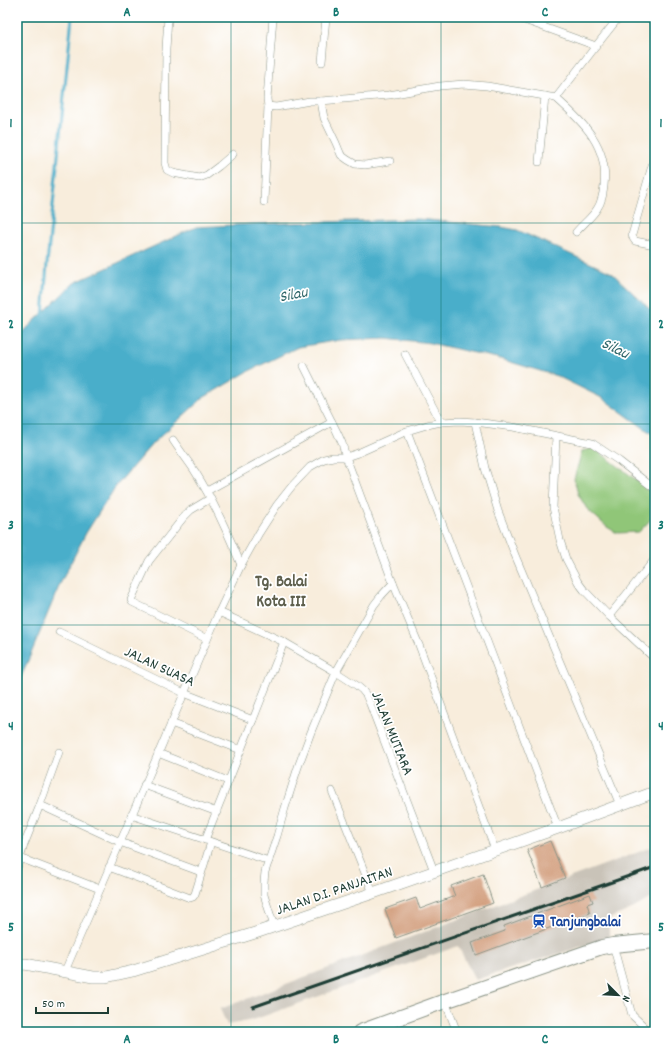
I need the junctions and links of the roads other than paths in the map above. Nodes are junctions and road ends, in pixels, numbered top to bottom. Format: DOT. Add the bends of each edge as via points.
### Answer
graph roads {
  1 [pos="168,17"];
  2 [pos="273,17"];
  3 [pos="326,17"];
  4 [pos="516,17"];
  5 [pos="619,17"];
  6 [pos="649,17"];
  7 [pos="655,24"];
  8 [pos="596,46"];
  9 [pos="322,62"];
  10 [pos="545,96"];
  11 [pos="556,98"];
  12 [pos="321,101"];
  13 [pos="268,106"];
  14 [pos="233,154"];
  15 [pos="655,155"];
  16 [pos="390,161"];
  17 [pos="539,162"];
  18 [pos="264,202"];
  19 [pos="576,232"];
  20 [pos="655,246"];
  21 [pos="406,354"];
  22 [pos="304,366"];
  23 [pos="332,422"];
  24 [pos="441,422"];
  25 [pos="476,422"];
  26 [pos="408,431"];
  27 [pos="556,436"];
  28 [pos="173,440"];
  29 [pos="346,457"];
  30 [pos="655,489"];
  31 [pos="207,492"];
  32 [pos="211,498"];
  33 [pos="655,559"];
  34 [pos="241,565"];
  35 [pos="393,583"];
  36 [pos="219,612"];
  37 [pos="609,616"];
  38 [pos="59,632"];
  39 [pos="207,639"];
  40 [pos="284,642"];
  41 [pos="655,658"];
  42 [pos="336,672"];
  43 [pos="184,692"];
  44 [pos="253,720"];
  45 [pos="171,723"];
  46 [pos="241,750"];
  47 [pos="59,752"];
  48 [pos="158,753"];
  49 [pos="228,781"];
  50 [pos="144,785"];
  51 [pos="332,791"];
  52 [pos="655,792"];
  53 [pos="40,805"];
  54 [pos="620,805"];
  55 [pos="216,812"];
  56 [pos="132,815"];
  57 [pos="558,828"];
  58 [pos="208,841"];
  59 [pos="120,842"];
  60 [pos="495,850"];
  61 [pos="20,858"];
  62 [pos="269,861"];
  63 [pos="109,867"];
  64 [pos="17,868"];
  65 [pos="434,871"];
  66 [pos="201,872"];
  67 [pos="100,889"];
  68 [pos="373,893"];
  69 [pos="274,926"];
  70 [pos="655,941"];
  71 [pos="613,945"];
  72 [pos="17,965"];
  73 [pos="65,971"];
  74 [pos="445,1001"];
  75 [pos="360,1032"];
  76 [pos="457,1032"];
  77 [pos="650,1032"];
  1 -- 14 [label="street" via="165,162 167,170 199,178 207,175"];
  2 -- 13 [label="street"];
  3 -- 9 [label="street"];
  4 -- 8 [label="street"];
  5 -- 8 [label="street"];
  6 -- 7 [label="street"];
  8 -- 11 [label="street"];
  10 -- 11 [label="street"];
  10 -- 12 [label="street" via="464,84 389,95"];
  10 -- 17 [label="street"];
  11 -- 19 [label="street" via="588,129 598,146 604,169 602,199 597,209"];
  12 -- 13 [label="street"];
  12 -- 16 [label="street" via="324,118 341,155 355,164"];
  13 -- 18 [label="street"];
  15 -- 20 [label="street" via="632,236 635,241"];
  21 -- 24 [label="street"];
  22 -- 23 [label="street"];
  23 -- 29 [label="street"];
  23 -- 31 [label="street"];
  24 -- 25 [label="street"];
  24 -- 26 [label="street"];
  25 -- 27 [label="street"];
  25 -- 54 [label="street" via="485,468 498,511"];
  26 -- 29 [label="street"];
  26 -- 57 [label="street"];
  27 -- 30 [label="street" via="592,443"];
  27 -- 37 [label="street" via="553,507 560,540 578,582"];
  28 -- 31 [label="street"];
  29 -- 34 [label="street" via="324,459 310,467 277,505"];
  29 -- 35 [label="street"];
  31 -- 32 [label="street"];
  32 -- 34 [label="street"];
  32 -- 39 [label="street" via="183,518 149,561 131,600"];
  33 -- 37 [label="street"];
  34 -- 36 [label="street"];
  35 -- 42 [label="street" via="374,606"];
  35 -- 60 [label="street" via="419,645"];
  36 -- 39 [label="street"];
  36 -- 40 [label="street, JALAN MUTIARA"];
  37 -- 41 [label="street"];
  38 -- 43 [label="street, JALAN SUASA"];
  39 -- 43 [label="street"];
  40 -- 42 [label="street, JALAN MUTIARA"];
  40 -- 44 [label="street"];
  42 -- 62 [label="street" via="298,767"];
  42 -- 65 [label="street, JALAN MUTIARA" via="366,695"];
  43 -- 44 [label="street, JALAN SUASA"];
  43 -- 45 [label="street"];
  44 -- 46 [label="street"];
  45 -- 46 [label="street"];
  45 -- 48 [label="street"];
  46 -- 49 [label="street"];
  47 -- 53 [label="street"];
  48 -- 49 [label="street"];
  48 -- 50 [label="street"];
  49 -- 55 [label="street"];
  50 -- 55 [label="street"];
  50 -- 56 [label="street"];
  51 -- 68 [label="street"];
  52 -- 54 [label="main road, JALAN D.I. PANJAITAN"];
  53 -- 59 [label="street"];
  53 -- 61 [label="street"];
  54 -- 57 [label="main road, JALAN D.I. PANJAITAN"];
  55 -- 58 [label="street"];
  56 -- 58 [label="street"];
  56 -- 59 [label="street"];
  57 -- 60 [label="main road, JALAN D.I. PANJAITAN"];
  58 -- 62 [label="street"];
  58 -- 66 [label="street"];
  59 -- 63 [label="street"];
  59 -- 66 [label="street"];
  60 -- 65 [label="main road, JALAN D.I. PANJAITAN"];
  61 -- 64 [label="street"];
  61 -- 67 [label="street"];
  62 -- 69 [label="street" via="265,872 264,895"];
  63 -- 66 [label="street" via="190,898 195,894"];
  63 -- 67 [label="street"];
  65 -- 68 [label="main road, JALAN D.I. PANJAITAN"];
  67 -- 73 [label="street"];
  68 -- 69 [label="main road, JALAN D.I. PANJAITAN"];
  69 -- 73 [label="main road, JALAN D.I. PANJAITAN" via="154,965 106,977 80,976"];
  70 -- 71 [label="highway"];
  71 -- 74 [label="highway"];
  71 -- 77 [label="street" via="632,1015"];
  72 -- 73 [label="main road, JALAN D.I. PANJAITAN"];
  74 -- 75 [label="highway"];
  74 -- 76 [label="street"];
}
